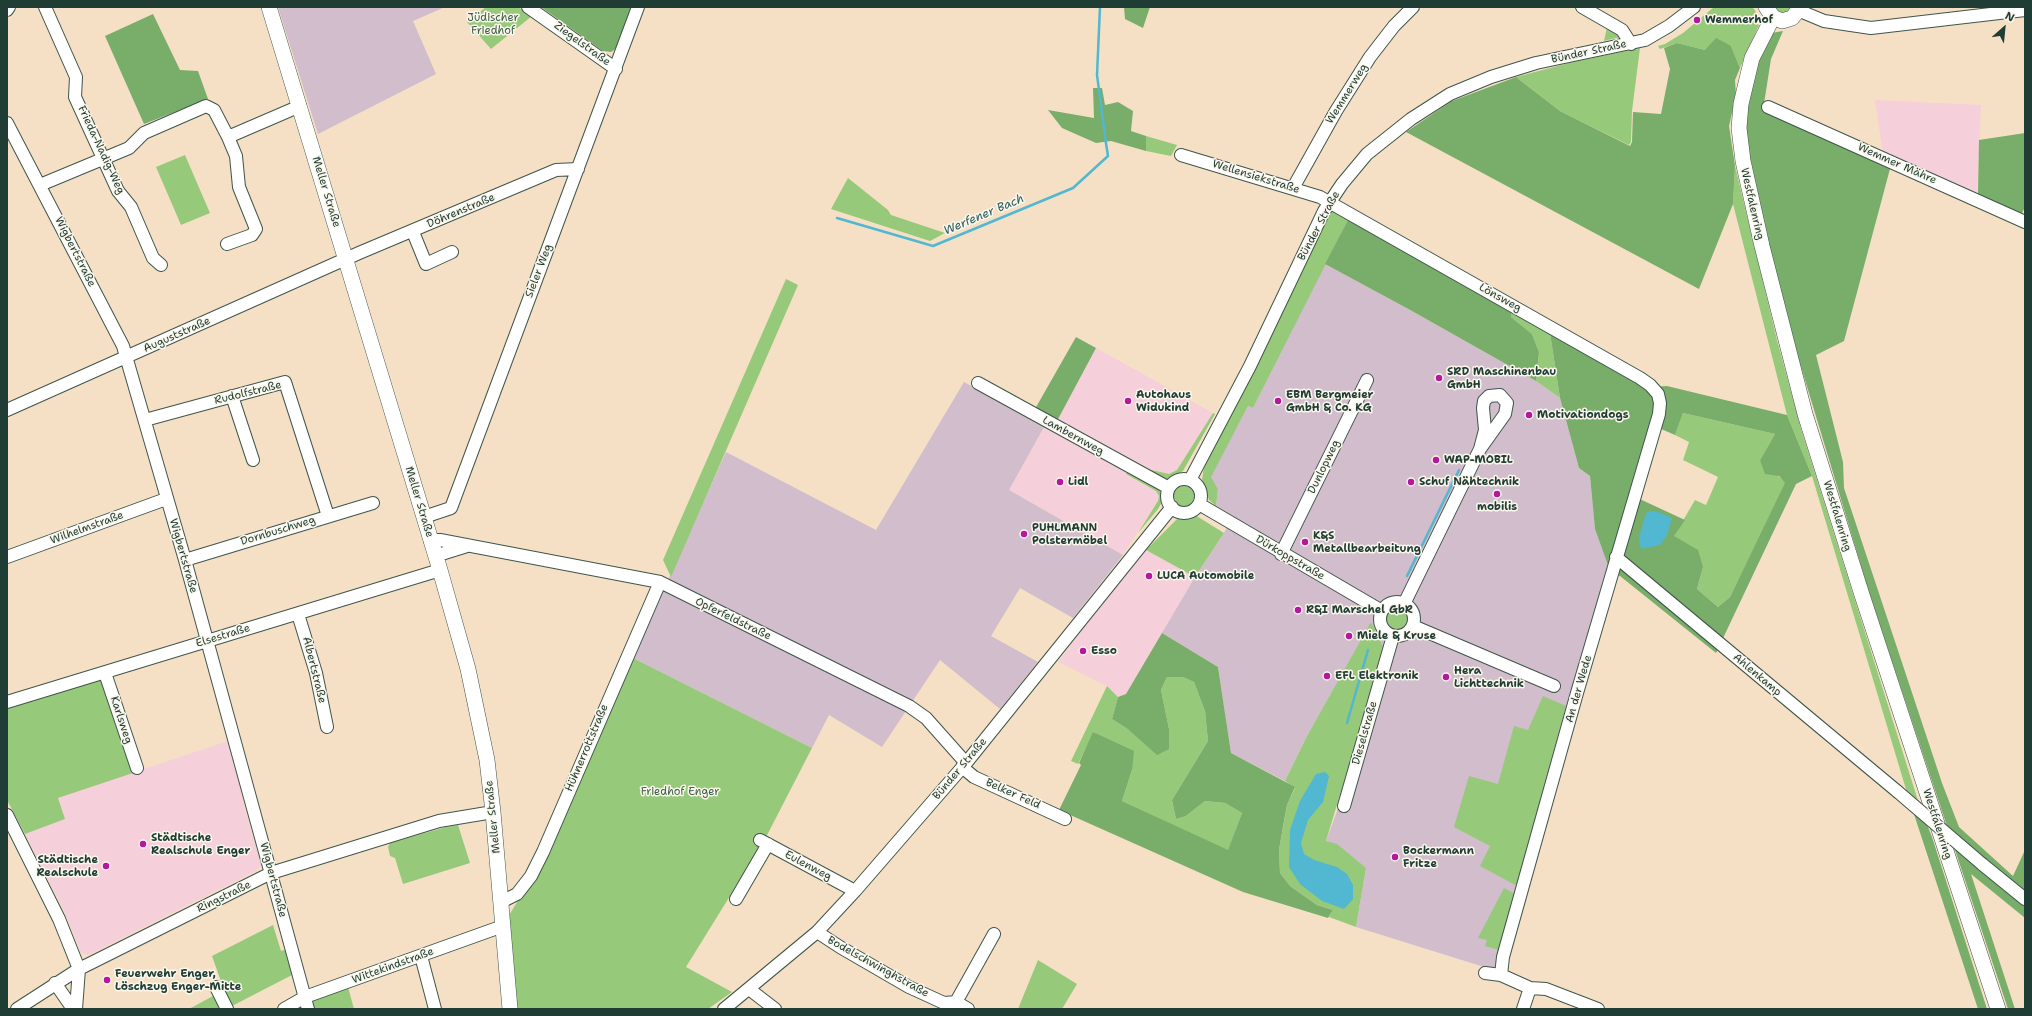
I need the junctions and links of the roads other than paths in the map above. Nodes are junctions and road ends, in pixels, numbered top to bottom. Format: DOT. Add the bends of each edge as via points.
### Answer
graph roads {
  1 [pos="10,7"];
  2 [pos="45,7"];
  3 [pos="269,7"];
  4 [pos="528,7"];
  5 [pos="638,7"];
  6 [pos="1413,7"];
  7 [pos="1582,7"];
  8 [pos="1694,7"];
  9 [pos="2025,8"];
  10 [pos="1800,9"];
  11 [pos="7,10"];
  12 [pos="1770,12"];
  13 [pos="1631,44"];
  14 [pos="616,68"];
  15 [pos="300,106"];
  16 [pos="1768,107"];
  17 [pos="7,123"];
  18 [pos="228,138"];
  19 [pos="1182,155"];
  20 [pos="104,158"];
  21 [pos="578,168"];
  22 [pos="40,185"];
  23 [pos="1293,188"];
  24 [pos="1330,202"];
  25 [pos="2025,222"];
  26 [pos="413,232"];
  27 [pos="227,244"];
  28 [pos="452,252"];
  29 [pos="346,260"];
  30 [pos="162,265"];
  31 [pos="126,358"];
  32 [pos="1367,380"];
  33 [pos="978,383"];
  34 [pos="232,396"];
  35 [pos="1660,403"];
  36 [pos="7,410"];
  37 [pos="145,420"];
  38 [pos="1480,449"];
  39 [pos="253,460"];
  40 [pos="1190,480"];
  41 [pos="1169,488"];
  42 [pos="166,499"];
  43 [pos="373,504"];
  44 [pos="1199,504"];
  45 [pos="1172,507"];
  46 [pos="328,516"];
  47 [pos="424,517"];
  48 [pos="430,540"];
  49 [pos="468,545"];
  50 [pos="1282,554"];
  51 [pos="7,558"];
  52 [pos="1616,558"];
  53 [pos="185,560"];
  54 [pos="437,563"];
  55 [pos="660,582"];
  56 [pos="1404,604"];
  57 [pos="1382,611"];
  58 [pos="298,614"];
  59 [pos="1412,626"];
  60 [pos="1393,636"];
  61 [pos="206,642"];
  62 [pos="105,673"];
  63 [pos="1554,686"];
  64 [pos="7,702"];
  65 [pos="327,727"];
  66 [pos="964,765"];
  67 [pos="137,768"];
  68 [pos="1344,806"];
  69 [pos="493,812"];
  70 [pos="7,815"];
  71 [pos="1065,820"];
  72 [pos="271,873"];
  73 [pos="855,891"];
  74 [pos="736,899"];
  75 [pos="2025,899"];
  76 [pos="502,902"];
  77 [pos="503,926"];
  78 [pos="817,932"];
  79 [pos="994,934"];
  80 [pos="421,956"];
  81 [pos="79,969"];
  82 [pos="1485,973"];
  83 [pos="1501,975"];
  84 [pos="55,983"];
  85 [pos="216,987"];
  86 [pos="1530,988"];
  87 [pos="749,989"];
  88 [pos="305,997"];
  89 [pos="956,1002"];
  90 [pos="17,1009"];
  91 [pos="74,1009"];
  92 [pos="227,1009"];
  93 [pos="284,1009"];
  94 [pos="308,1009"];
  95 [pos="435,1009"];
  96 [pos="510,1009"];
  97 [pos="724,1009"];
  98 [pos="775,1009"];
  99 [pos="968,1009"];
  100 [pos="1523,1009"];
  101 [pos="1598,1009"];
  102 [pos="1998,1009"];
  1 -- 11 [label="street"];
  2 -- 20 [label="street, Frieda-Nadig-Weg" via="76,77 76,97"];
  3 -- 15 [label="main road, Meller Straße"];
  4 -- 14 [label="street, Ziegelstraße"];
  5 -- 14 [label="street, Sieler Weg"];
  6 -- 23 [label="street, Wemmerweg" via="1394,26 1370,57"];
  7 -- 13 [label="street" via="1622,30"];
  8 -- 13 [label="street, Bünder Straße" via="1669,26 1645,40"];
  9 -- 10 [label="street" via="1871,28 1824,21"];
  10 -- 12 [label="main road" via="1792,18 1782,21"];
  12 -- 102 [label="main road, Westfalenring" via="1752,58 1741,104 1739,128 1744,168 1805,414"];
  13 -- 24 [label="street, Bünder Straße" via="1536,63 1491,77 1450,94 1411,119 1368,154"];
  14 -- 21 [label="street, Sieler Weg"];
  15 -- 18 [label="street"];
  15 -- 29 [label="main road, Meller Straße"];
  16 -- 25 [label="street, Wemmer Mähre"];
  17 -- 22 [label="street, Wigbertstraße"];
  18 -- 20 [label="street" via="214,110 206,106 144,133 129,148"];
  18 -- 27 [label="street" via="236,156 239,187 256,228 252,235"];
  19 -- 23 [label="street, Wellensiekstraße"];
  20 -- 22 [label="street"];
  20 -- 30 [label="street, Frieda-Nadig-Weg" via="118,191 131,207 148,249 153,258"];
  21 -- 26 [label="street, Döhrenstraße" via="556,170"];
  21 -- 47 [label="street, Sieler Weg" via="451,508"];
  22 -- 31 [label="street, Wigbertstraße" via="123,346"];
  23 -- 24 [label="street, Wellensiekstraße"];
  24 -- 35 [label="street, Lönsweg" via="1640,378 1658,394"];
  24 -- 40 [label="street, Bünder Straße"];
  26 -- 28 [label="street" via="426,264"];
  26 -- 29 [label="street, Döhrenstraße"];
  29 -- 31 [label="street, Auguststraße"];
  29 -- 47 [label="main road, Meller Straße"];
  31 -- 36 [label="street, Auguststraße"];
  31 -- 37 [label="street, Wigbertstraße"];
  32 -- 50 [label="street, Dunlopweg"];
  33 -- 41 [label="street, Lambernweg"];
  34 -- 37 [label="street, Rudolfstraße"];
  34 -- 39 [label="street"];
  34 -- 46 [label="street, Rudolfstraße" via="285,382"];
  35 -- 52 [label="street, An der Wede"];
  37 -- 42 [label="street, Wigbertstraße"];
  38 -- 56 [label="street"];
  40 -- 41 [label="street" via="1176,481"];
  40 -- 44 [label="street" via="1201,493"];
  41 -- 45 [label="street" via="1168,498"];
  42 -- 51 [label="street, Wilhelmstraße"];
  42 -- 53 [label="street, Wigbertstraße"];
  43 -- 46 [label="street, Dornbuschweg"];
  44 -- 45 [label="street" via="1186,512"];
  44 -- 50 [label="street, Dürkoppstraße"];
  45 -- 66 [label="street, Bünder Straße"];
  46 -- 53 [label="street, Dornbuschweg"];
  47 -- 48 [label="main road, Meller Straße"];
  48 -- 49 [label="street, Opferfeldstraße"];
  48 -- 54 [label="main road, Meller Straße"];
  49 -- 54 [label="street, Opferfeldstraße"];
  49 -- 55 [label="street, Opferfeldstraße"];
  50 -- 57 [label="street, Dürkoppstraße"];
  52 -- 75 [label="street, Ahlenkamp, bridge"];
  52 -- 83 [label="street, An der Wede" via="1505,950"];
  53 -- 61 [label="street, Wigbertstraße"];
  54 -- 58 [label="street, Elsestraße"];
  54 -- 69 [label="main road, Meller Straße" via="468,669 478,714"];
  55 -- 66 [label="street, Opferfeldstraße" via="909,706 926,718"];
  55 -- 76 [label="street, Hühnerrottstraße" via="543,852 531,876 517,894"];
  56 -- 57 [label="street" via="1389,604"];
  56 -- 59 [label="street" via="1412,611"];
  57 -- 60 [label="street" via="1381,626"];
  58 -- 61 [label="street, Elsestraße"];
  58 -- 65 [label="street, Albertstraße" via="316,673"];
  59 -- 60 [label="street" via="1406,633"];
  59 -- 63 [label="street"];
  60 -- 68 [label="street, Dieselstraße"];
  61 -- 62 [label="street, Elsestraße"];
  61 -- 72 [label="street, Wigbertstraße"];
  62 -- 64 [label="street, Elsestraße"];
  62 -- 67 [label="street, Karlsweg"];
  66 -- 71 [label="street, Belker Feld" via="974,777"];
  66 -- 73 [label="street, Bünder Straße"];
  69 -- 72 [label="street, Ringstraße" via="439,821"];
  69 -- 76 [label="main road, Meller Straße"];
  70 -- 81 [label="street" via="59,919"];
  72 -- 81 [label="street, Ringstraße"];
  72 -- 88 [label="street, Wigbertstraße"];
  73 -- 74 [label="street, Eulenweg" via="764,842"];
  73 -- 78 [label="street, Bünder Straße"];
  76 -- 77 [label="main road, Meller Straße"];
  77 -- 80 [label="street, Wittekindstraße"];
  77 -- 96 [label="main road, Meller Straße"];
  78 -- 87 [label="street, Bünder Straße"];
  78 -- 89 [label="street, Bodelschwinghstraße" via="840,948 912,988 944,1003"];
  79 -- 89 [label="street"];
  80 -- 88 [label="street, Wittekindstraße"];
  80 -- 95 [label="street"];
  81 -- 84 [label="street, Ringstraße"];
  81 -- 91 [label="street"];
  82 -- 83 [label="street"];
  83 -- 86 [label="street"];
  84 -- 90 [label="street, Ringstraße"];
  84 -- 91 [label="street"];
  85 -- 92 [label="street"];
  86 -- 100 [label="street"];
  86 -- 101 [label="street" via="1546,989"];
  87 -- 97 [label="street, Bünder Straße"];
  87 -- 98 [label="street"];
  88 -- 93 [label="street, Wittekindstraße"];
  88 -- 94 [label="street, Wigbertstraße"];
  89 -- 99 [label="street"];
}
